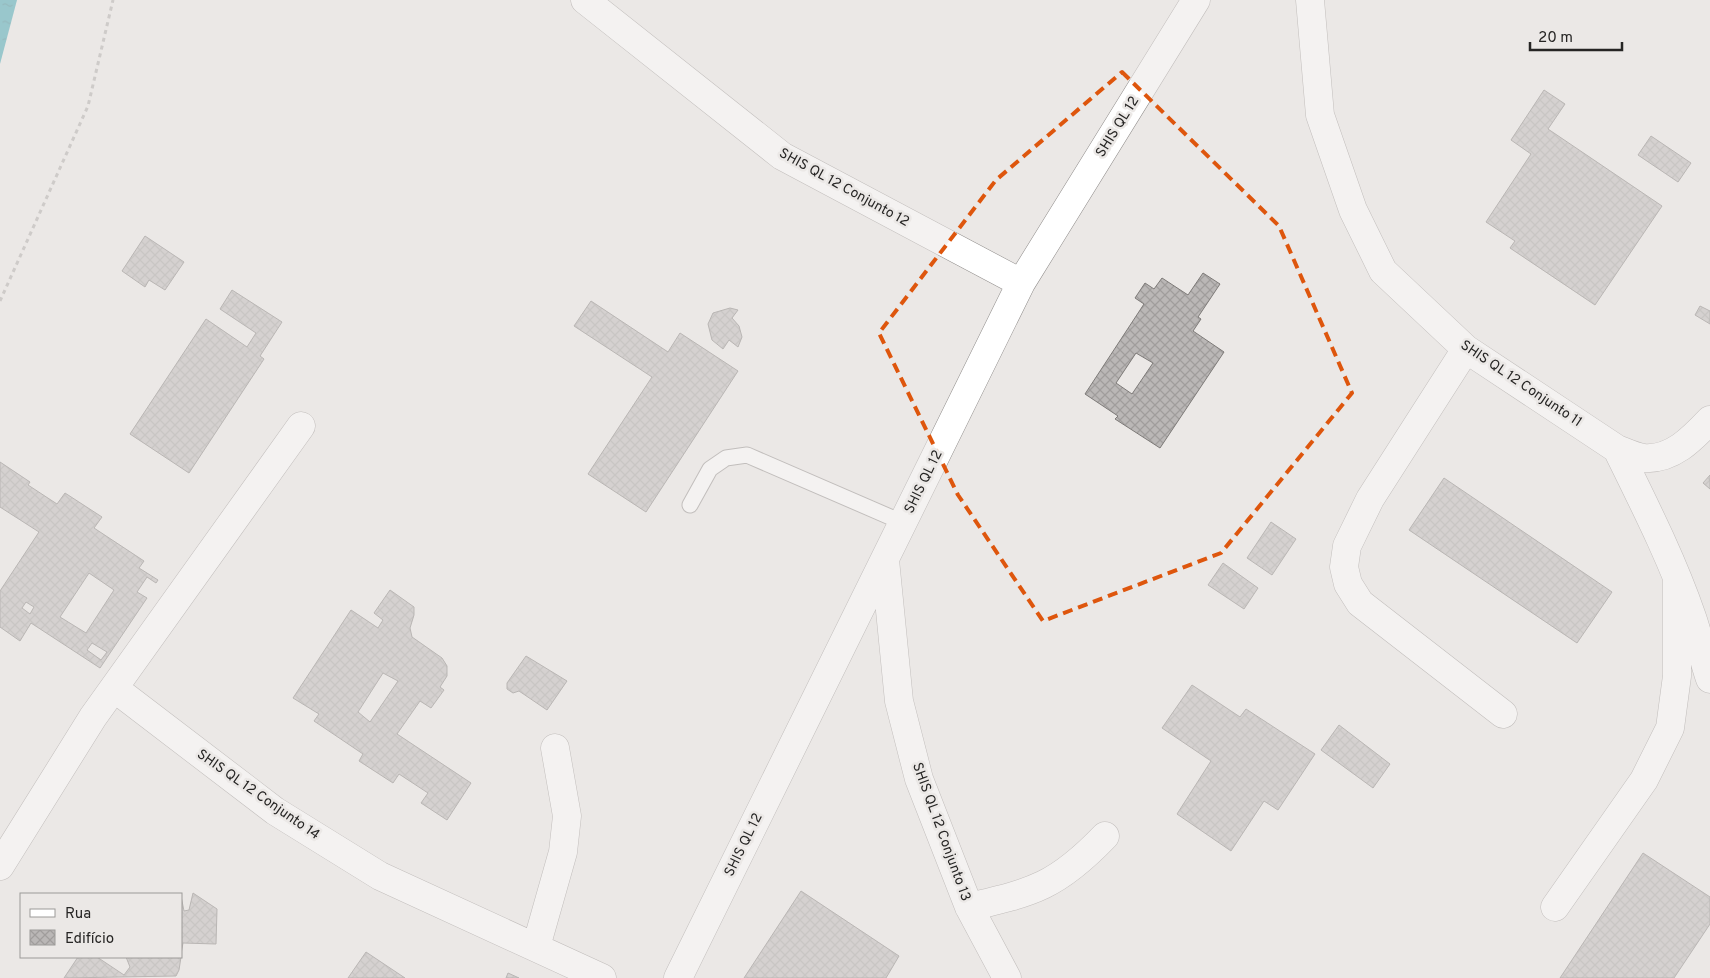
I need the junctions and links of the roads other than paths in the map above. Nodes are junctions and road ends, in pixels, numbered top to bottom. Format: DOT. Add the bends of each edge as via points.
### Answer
graph roads {
  1 [pos="1196,0"];
  2 [pos="1310,0"];
  3 [pos="598,4"];
  4 [pos="1021,283"];
  5 [pos="1466,349"];
  6 [pos="1710,420"];
  7 [pos="300,426"];
  8 [pos="1617,449"];
  9 [pos="690,505"];
  10 [pos="904,522"];
  11 [pos="885,560"];
  12 [pos="1677,579"];
  13 [pos="1710,680"];
  14 [pos="114,688"];
  15 [pos="1503,714"];
  16 [pos="555,748"];
  17 [pos="1105,836"];
  18 [pos="0,866"];
  19 [pos="969,907"];
  20 [pos="1555,908"];
  21 [pos="536,948"];
  22 [pos="602,978"];
  23 [pos="678,978"];
  24 [pos="1007,978"];
  1 -- 4 [label="street, SHIS QL 12"];
  2 -- 5 [label="street, SHIS QL 12 Conjunto 11" via="1320,115 1353,210 1383,271"];
  3 -- 4 [label="street, SHIS QL 12 Conjunto 12" via="782,156"];
  4 -- 10 [label="street, SHIS QL 12"];
  5 -- 8 [label="street, SHIS QL 12 Conjunto 11"];
  5 -- 15 [label="street" via="1370,499 1347,546 1344,567 1348,584 1360,603"];
  6 -- 8 [label="street, SHIS QL 12 Conjunto 11" via="1686,445 1660,457 1642,458"];
  7 -- 14 [label="street"];
  8 -- 12 [label="street"];
  9 -- 10 [label="lane" via="710,469 726,458 747,455"];
  10 -- 11 [label="street, SHIS QL 12"];
  11 -- 19 [label="street, SHIS QL 12 Conjunto 13" via="899,701 919,779"];
  11 -- 23 [label="street, SHIS QL 12"];
  12 -- 13 [label="street"];
  12 -- 20 [label="street" via="1677,676 1670,728 1644,780"];
  14 -- 18 [label="street"];
  14 -- 21 [label="street, SHIS QL 12 Conjunto 14" via="275,811 380,876"];
  16 -- 21 [label="street" via="566,816 563,852"];
  17 -- 19 [label="street" via="1078,864 1048,884 1020,895"];
  19 -- 24 [label="street, SHIS QL 12 Conjunto 13"];
  21 -- 22 [label="street, SHIS QL 12 Conjunto 14"];
}
